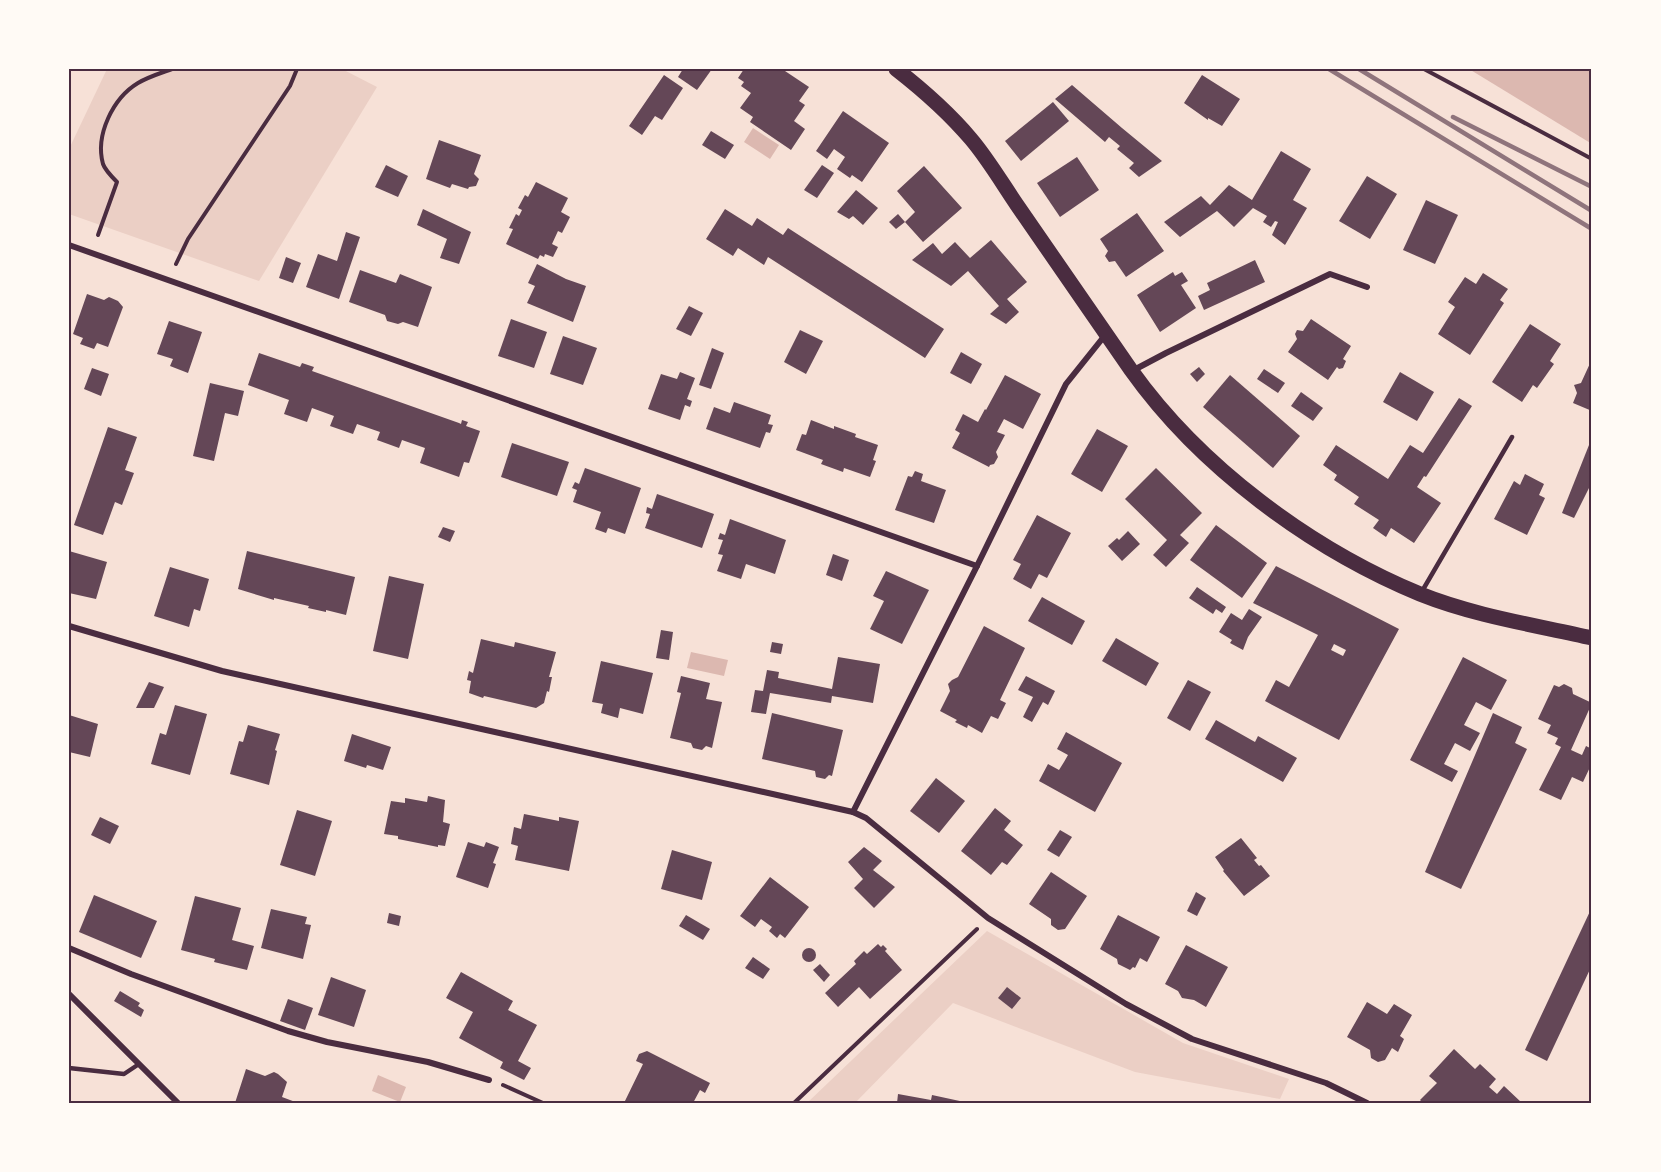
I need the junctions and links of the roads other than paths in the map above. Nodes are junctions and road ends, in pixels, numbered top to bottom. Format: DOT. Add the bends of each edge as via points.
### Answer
graph roads {
  1 [pos="896,69"];
  2 [pos="69,245"];
  3 [pos="1367,287"];
  4 [pos="1107,333"];
  5 [pos="1132,371"];
  6 [pos="1512,437"];
  7 [pos="977,566"];
  8 [pos="1420,594"];
  9 [pos="69,626"];
  10 [pos="1592,638"];
  11 [pos="853,812"];
  12 [pos="69,948"];
  13 [pos="69,994"];
  14 [pos="139,1064"];
  15 [pos="69,1068"];
  16 [pos="489,1080"];
  17 [pos="178,1103"];
  18 [pos="1367,1103"];
  1 -- 4 [label="main road" via="924,91 972,141"];
  2 -- 7 [label="street"];
  3 -- 5 [label="street" via="1330,274"];
  4 -- 5 [label="main road"];
  4 -- 7 [label="street" via="1066,384"];
  5 -- 8 [label="main road" via="1155,402 1249,493 1348,560"];
  6 -- 8 [label="lane"];
  7 -- 11 [label="street"];
  8 -- 10 [label="main road" via="1471,611"];
  9 -- 11 [label="street" via="222,671"];
  11 -- 18 [label="street" via="866,818 988,918 1126,1004 1192,1039 1326,1083"];
  12 -- 16 [label="street" via="288,1031 428,1062"];
  13 -- 14 [label="street"];
  14 -- 15 [label="lane" via="124,1074"];
  14 -- 17 [label="street"];
}
